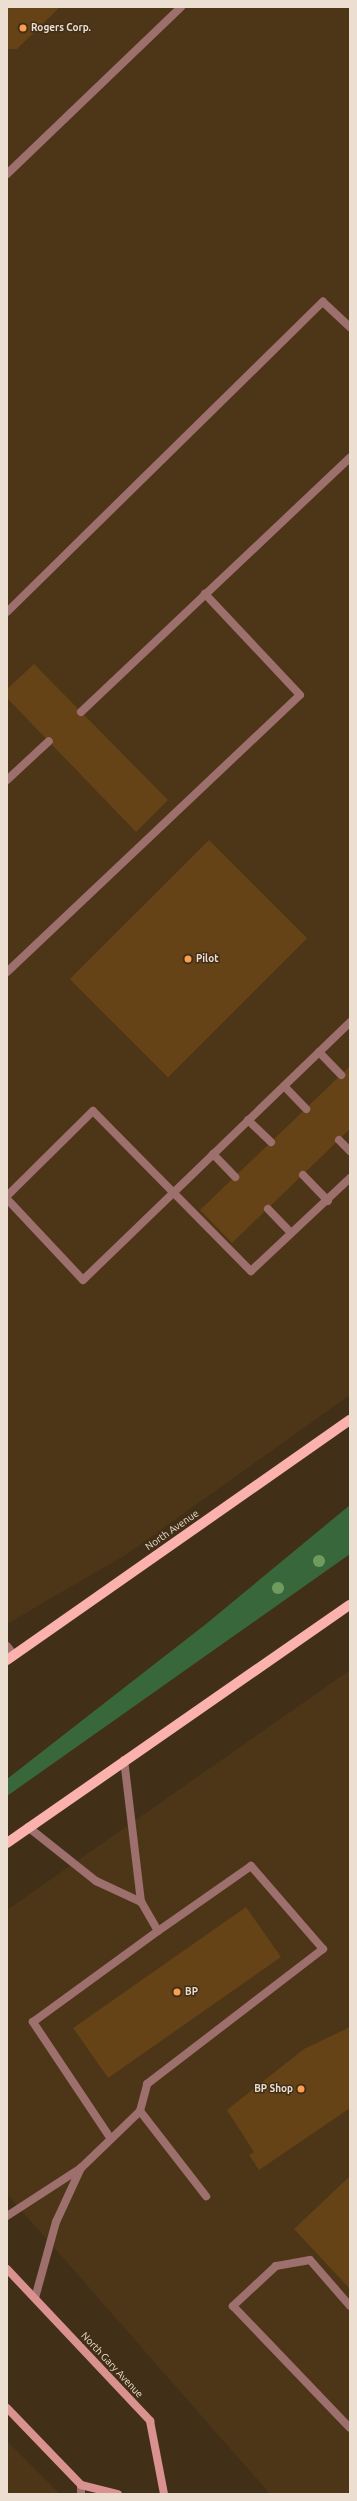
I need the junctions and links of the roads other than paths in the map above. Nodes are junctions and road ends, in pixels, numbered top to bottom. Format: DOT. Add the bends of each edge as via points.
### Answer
graph roads {
  1 [pos="181,7"];
  2 [pos="7,174"];
  3 [pos="350,327"];
  4 [pos="350,458"];
  5 [pos="205,594"];
  6 [pos="7,612"];
  7 [pos="81,712"];
  8 [pos="49,741"];
  9 [pos="7,780"];
  10 [pos="7,972"];
  11 [pos="350,1022"];
  12 [pos="319,1052"];
  13 [pos="341,1075"];
  14 [pos="284,1086"];
  15 [pos="306,1109"];
  16 [pos="248,1120"];
  17 [pos="339,1140"];
  18 [pos="270,1142"];
  19 [pos="350,1151"];
  20 [pos="213,1154"];
  21 [pos="303,1175"];
  22 [pos="235,1177"];
  23 [pos="350,1178"];
  24 [pos="173,1193"];
  25 [pos="7,1198"];
  26 [pos="328,1201"];
  27 [pos="268,1209"];
  28 [pos="291,1233"];
  29 [pos="350,1420"];
  30 [pos="350,1605"];
  31 [pos="7,1646"];
  32 [pos="10,1658"];
  33 [pos="124,1760"];
  34 [pos="28,1827"];
  35 [pos="7,1843"];
  36 [pos="141,1902"];
  37 [pos="158,1931"];
  38 [pos="140,2111"];
  39 [pos="111,2139"];
  40 [pos="81,2168"];
  41 [pos="206,2196"];
  42 [pos="7,2216"];
  43 [pos="7,2269"];
  44 [pos="35,2298"];
  45 [pos="350,2306"];
  46 [pos="7,2408"];
  47 [pos="350,2428"];
  48 [pos="82,2485"];
  49 [pos="81,2494"];
  50 [pos="118,2494"];
  51 [pos="164,2494"];
  1 -- 2 [label="lane"];
  3 -- 6 [label="lane" via="323,302"];
  4 -- 5 [label="lane"];
  5 -- 7 [label="lane"];
  5 -- 10 [label="lane" via="300,695"];
  8 -- 9 [label="lane"];
  11 -- 12 [label="lane"];
  12 -- 13 [label="lane"];
  12 -- 14 [label="lane"];
  14 -- 15 [label="lane"];
  14 -- 16 [label="lane"];
  16 -- 18 [label="lane"];
  16 -- 20 [label="lane"];
  17 -- 19 [label="lane"];
  20 -- 22 [label="lane"];
  20 -- 24 [label="lane"];
  21 -- 26 [label="lane"];
  23 -- 26 [label="lane"];
  24 -- 25 [label="lane" via="94,1111"];
  24 -- 25 [label="lane" via="82,1280"];
  24 -- 28 [label="lane" via="251,1271"];
  26 -- 28 [label="lane"];
  27 -- 28 [label="lane"];
  29 -- 32 [label="main road, North Avenue"];
  30 -- 33 [label="main road"];
  31 -- 32 [label="lane"];
  33 -- 34 [label="main road"];
  33 -- 36 [label="lane"];
  34 -- 35 [label="main road"];
  34 -- 36 [label="lane" via="96,1881"];
  36 -- 37 [label="lane"];
  37 -- 38 [label="lane" via="251,1866 323,1949 147,2084"];
  37 -- 39 [label="lane" via="33,2022"];
  38 -- 39 [label="lane"];
  38 -- 41 [label="lane"];
  39 -- 40 [label="lane"];
  40 -- 42 [label="lane"];
  40 -- 44 [label="lane" via="56,2222"];
  43 -- 44 [label="street, North Gary Avenue"];
  44 -- 51 [label="street, North Gary Avenue" via="150,2421"];
  45 -- 47 [label="lane" via="310,2260 276,2266 233,2306"];
  46 -- 48 [label="street"];
  48 -- 49 [label="lane"];
  48 -- 50 [label="street"];
}
